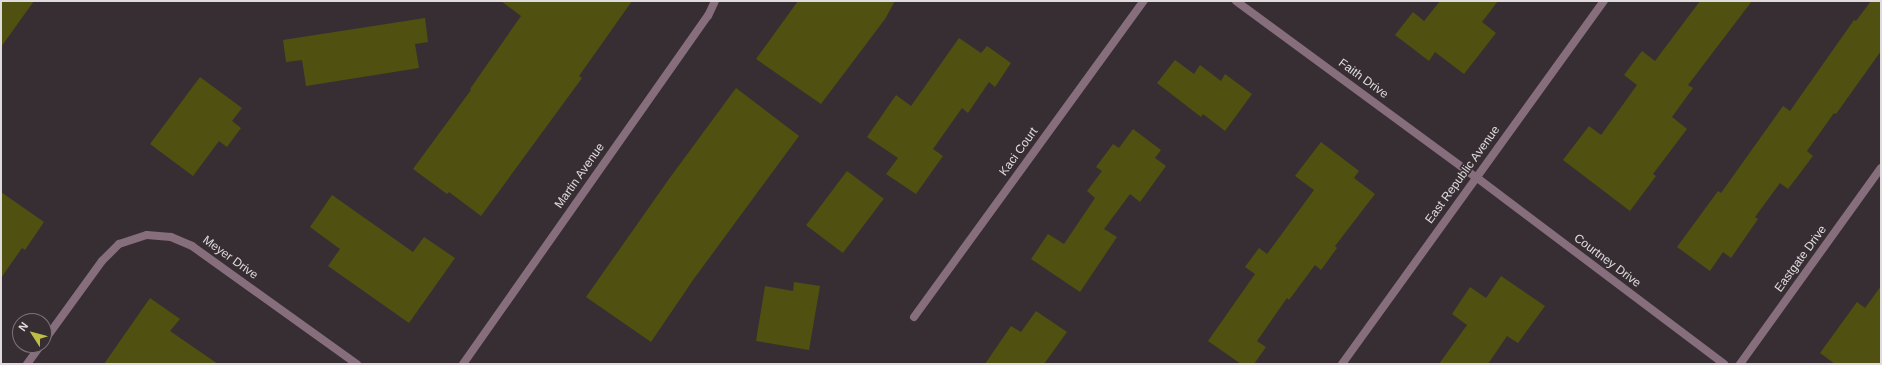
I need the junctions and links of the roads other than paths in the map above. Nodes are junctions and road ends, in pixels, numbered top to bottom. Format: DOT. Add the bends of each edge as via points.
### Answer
graph roads {
  1 [pos="715,1"];
  2 [pos="1144,1"];
  3 [pos="1236,1"];
  4 [pos="1604,1"];
  5 [pos="1881,168"];
  6 [pos="1476,177"];
  7 [pos="914,317"];
  8 [pos="52,330"];
  9 [pos="35,353"];
  10 [pos="27,364"];
  11 [pos="357,364"];
  12 [pos="463,364"];
  13 [pos="1342,364"];
  14 [pos="1724,364"];
  15 [pos="1740,364"];
  1 -- 12 [label="street, Martin Avenue" via="708,16"];
  2 -- 7 [label="street, Kaci Court"];
  3 -- 6 [label="street, Faith Drive"];
  4 -- 6 [label="street, East Republic Avenue"];
  5 -- 15 [label="street, Eastgate Drive"];
  6 -- 13 [label="street, East Republic Avenue"];
  6 -- 14 [label="street, Courtney Drive"];
  8 -- 11 [label="street, Meyer Drive" via="102,261 119,244 147,235 171,238 192,246"];
  9 -- 10 [label="street"];
}
